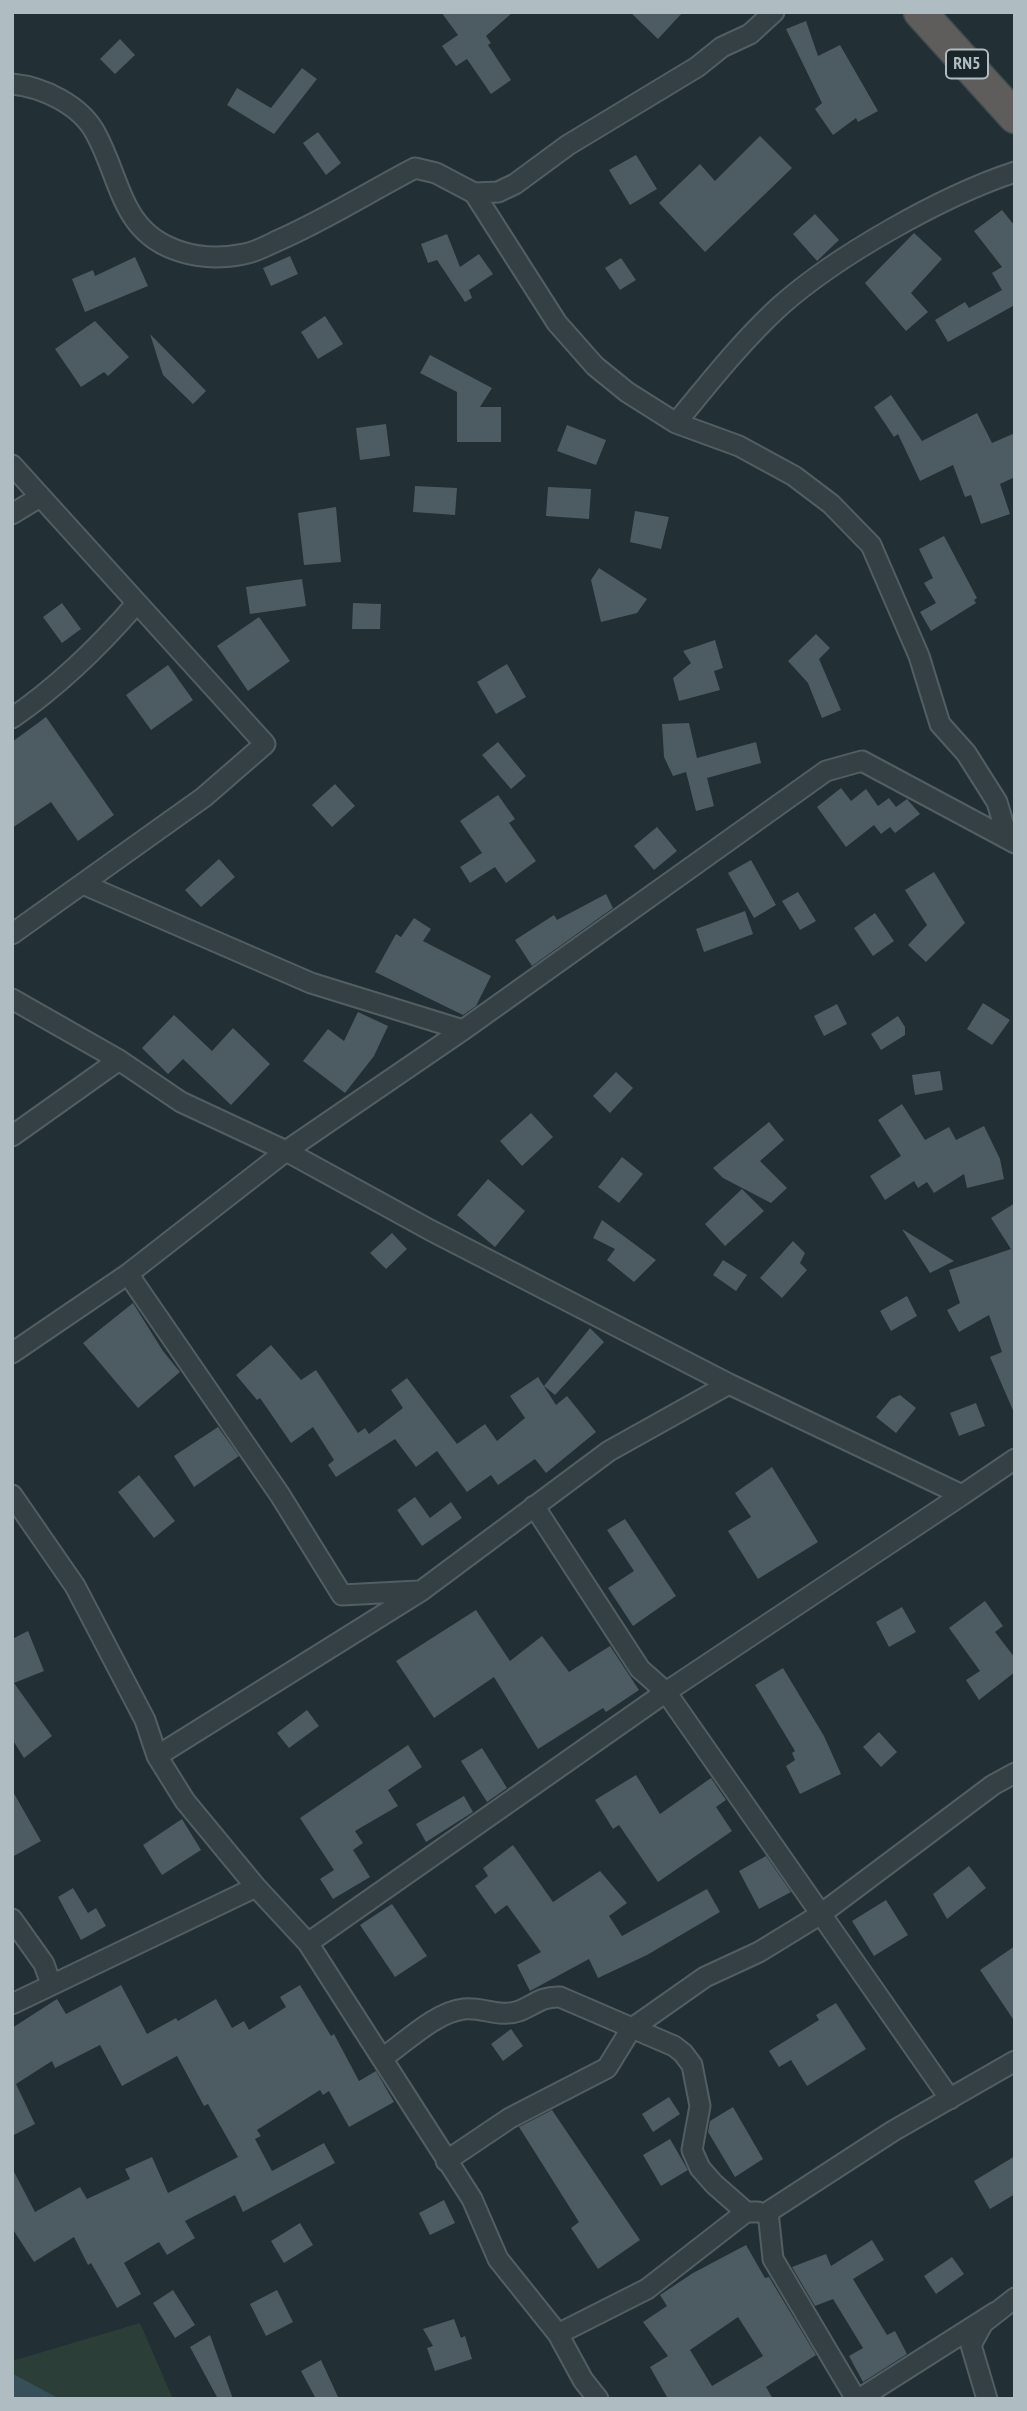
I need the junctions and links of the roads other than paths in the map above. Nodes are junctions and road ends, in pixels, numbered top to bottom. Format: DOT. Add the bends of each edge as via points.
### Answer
graph roads {
  1 [pos="774,12"];
  2 [pos="920,12"];
  3 [pos="12,84"];
  4 [pos="1015,117"];
  5 [pos="1015,172"];
  6 [pos="474,193"];
  7 [pos="676,423"];
  8 [pos="12,465"];
  9 [pos="40,498"];
  10 [pos="12,514"];
  11 [pos="136,604"];
  12 [pos="12,718"];
  13 [pos="1011,839"];
  14 [pos="85,885"];
  15 [pos="12,934"];
  16 [pos="12,999"];
  17 [pos="463,1030"];
  18 [pos="119,1060"];
  19 [pos="12,1136"];
  20 [pos="286,1151"];
  21 [pos="128,1274"];
  22 [pos="12,1353"];
  23 [pos="729,1384"];
  24 [pos="1015,1459"];
  25 [pos="962,1495"];
  26 [pos="13,1498"];
  27 [pos="534,1506"];
  28 [pos="421,1591"];
  29 [pos="666,1692"];
  30 [pos="157,1756"];
  31 [pos="1015,1773"];
  32 [pos="256,1887"];
  33 [pos="821,1914"];
  34 [pos="12,1919"];
  35 [pos="308,1943"];
  36 [pos="51,1984"];
  37 [pos="12,2004"];
  38 [pos="631,2029"];
  39 [pos="384,2057"];
  40 [pos="1015,2061"];
  41 [pos="950,2099"];
  42 [pos="446,2161"];
  43 [pos="746,2212"];
  44 [pos="768,2212"];
  45 [pos="1015,2298"];
  46 [pos="996,2312"];
  47 [pos="558,2333"];
  48 [pos="598,2399"];
  49 [pos="858,2399"];
  50 [pos="987,2399"];
  1 -- 6 [label="street" via="750,34 568,145 515,184 498,192"];
  2 -- 4 [label="highway, RN5"];
  3 -- 6 [label="street" via="31,86 66,103 95,132 142,232 163,246 199,257 246,254 300,231 415,169 436,173"];
  5 -- 7 [label="street" via="887,232 809,283 757,329"];
  6 -- 7 [label="street" via="576,348 627,392"];
  7 -- 13 [label="street" via="739,446 794,476 831,504 871,545 919,656 940,724 966,753 997,802"];
  8 -- 9 [label="street"];
  9 -- 10 [label="street"];
  9 -- 11 [label="street"];
  11 -- 12 [label="street" via="54,689"];
  11 -- 14 [label="street" via="265,744 204,797"];
  13 -- 17 [label="street" via="862,761 825,771"];
  14 -- 15 [label="street"];
  14 -- 17 [label="street" via="311,983"];
  16 -- 18 [label="street"];
  17 -- 20 [label="street"];
  18 -- 19 [label="street"];
  18 -- 20 [label="street" via="181,1102"];
  20 -- 21 [label="street"];
  20 -- 23 [label="street"];
  21 -- 22 [label="street"];
  21 -- 28 [label="street" via="280,1495 342,1595"];
  23 -- 25 [label="street"];
  23 -- 27 [label="street" via="609,1451"];
  24 -- 25 [label="street"];
  25 -- 29 [label="street"];
  26 -- 30 [label="street" via="75,1586 145,1720"];
  27 -- 28 [label="street"];
  27 -- 29 [label="street" via="640,1669"];
  28 -- 30 [label="street"];
  29 -- 33 [label="street"];
  29 -- 35 [label="street"];
  30 -- 32 [label="street" via="185,1801"];
  31 -- 33 [label="street"];
  32 -- 35 [label="street"];
  32 -- 36 [label="street"];
  33 -- 38 [label="street" via="759,1952 705,1977"];
  33 -- 41 [label="street"];
  34 -- 36 [label="street" via="44,1964"];
  35 -- 39 [label="street"];
  36 -- 37 [label="street"];
  38 -- 39 [label="street" via="550,1996 503,2014 451,2011"];
  38 -- 42 [label="street" via="607,2068 510,2118"];
  38 -- 43 [label="street" via="674,2046 692,2066 699,2106 692,2150 700,2168"];
  39 -- 42 [label="street"];
  40 -- 41 [label="street"];
  41 -- 44 [label="street"];
  42 -- 47 [label="street" via="472,2199 498,2259"];
  43 -- 44 [label="street"];
  43 -- 47 [label="street" via="647,2289"];
  44 -- 49 [label="street" via="772,2259"];
  45 -- 46 [label="street"];
  46 -- 49 [label="street"];
  46 -- 50 [label="street" via="983,2323 971,2345"];
  47 -- 48 [label="street"];
}
